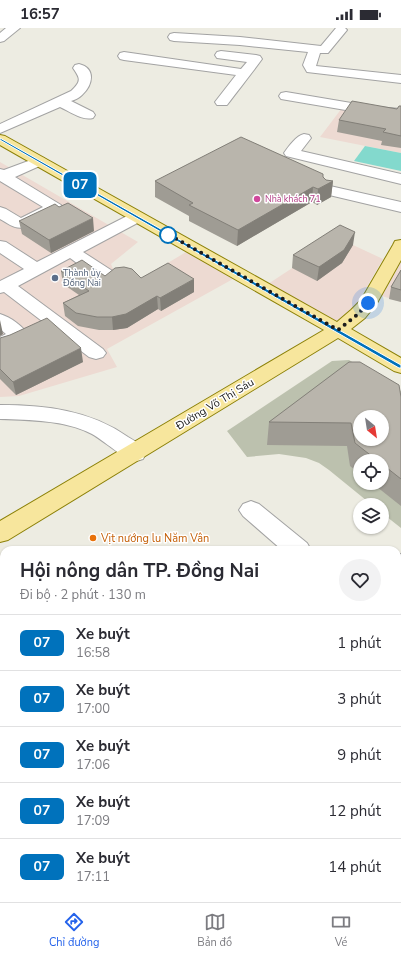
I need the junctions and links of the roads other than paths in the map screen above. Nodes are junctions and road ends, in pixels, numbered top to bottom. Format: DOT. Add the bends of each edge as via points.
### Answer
graph roads {
  1 [pos="11,28"];
  2 [pos="338,29"];
  3 [pos="174,37"];
  4 [pos="0,38"];
  5 [pos="267,44"];
  6 [pos="315,49"];
  7 [pos="212,54"];
  8 [pos="124,56"];
  9 [pos="256,59"];
  10 [pos="79,68"];
  11 [pos="245,73"];
  12 [pos="400,85"];
  13 [pos="286,96"];
  14 [pos="61,102"];
  15 [pos="222,102"];
  16 [pos="401,112"];
  17 [pos="88,115"];
  18 [pos="0,129"];
  19 [pos="304,138"];
  20 [pos="0,139"];
  21 [pos="38,161"];
  22 [pos="401,178"];
  23 [pos="4,180"];
  24 [pos="330,191"];
  25 [pos="401,207"];
  26 [pos="137,217"];
  27 [pos="4,218"];
  28 [pos="401,245"];
  29 [pos="0,246"];
  30 [pos="71,251"];
  31 [pos="395,266"];
  32 [pos="36,270"];
  33 [pos="108,276"];
  34 [pos="3,287"];
  35 [pos="0,320"];
  36 [pos="338,330"];
  37 [pos="0,345"];
  38 [pos="96,354"];
  39 [pos="401,366"];
  40 [pos="0,412"];
  41 [pos="135,453"];
  42 [pos="251,510"];
  43 [pos="0,533"];
  44 [pos="294,546"];
  1 -- 4 [label="street"];
  2 -- 6 [label="street" via="324,50"];
  3 -- 5 [label="street"];
  5 -- 6 [label="street"];
  5 -- 9 [label="street"];
  6 -- 12 [label="street" via="309,65 311,69"];
  7 -- 9 [label="street"];
  8 -- 11 [label="street"];
  9 -- 11 [label="street"];
  10 -- 14 [label="street" via="86,74 84,84 76,94"];
  11 -- 15 [label="street"];
  13 -- 16 [label="street" via="375,111"];
  14 -- 17 [label="street"];
  14 -- 18 [label="street"];
  19 -- 22 [label="street" via="291,153"];
  20 -- 21 [label="main road"];
  21 -- 23 [label="street"];
  21 -- 26 [label="main road"];
  23 -- 27 [label="street" via="55,208 20,224"];
  24 -- 25 [label="street"];
  26 -- 30 [label="street"];
  26 -- 36 [label="main road"];
  28 -- 31 [label="main road, Đường Võ Thị Sáu"];
  29 -- 32 [label="street"];
  30 -- 32 [label="street"];
  30 -- 33 [label="street"];
  31 -- 36 [label="main road, Đường Võ Thị Sáu" via="364,308"];
  32 -- 34 [label="street"];
  34 -- 38 [label="street"];
  35 -- 37 [label="street" via="19,335"];
  36 -- 39 [label="main road"];
  36 -- 41 [label="main road, Đường Võ Thị Sáu"];
  40 -- 41 [label="street" via="80,421 112,436"];
  41 -- 43 [label="main road, Đường Võ Thị Sáu"];
  42 -- 44 [label="street"];
}
